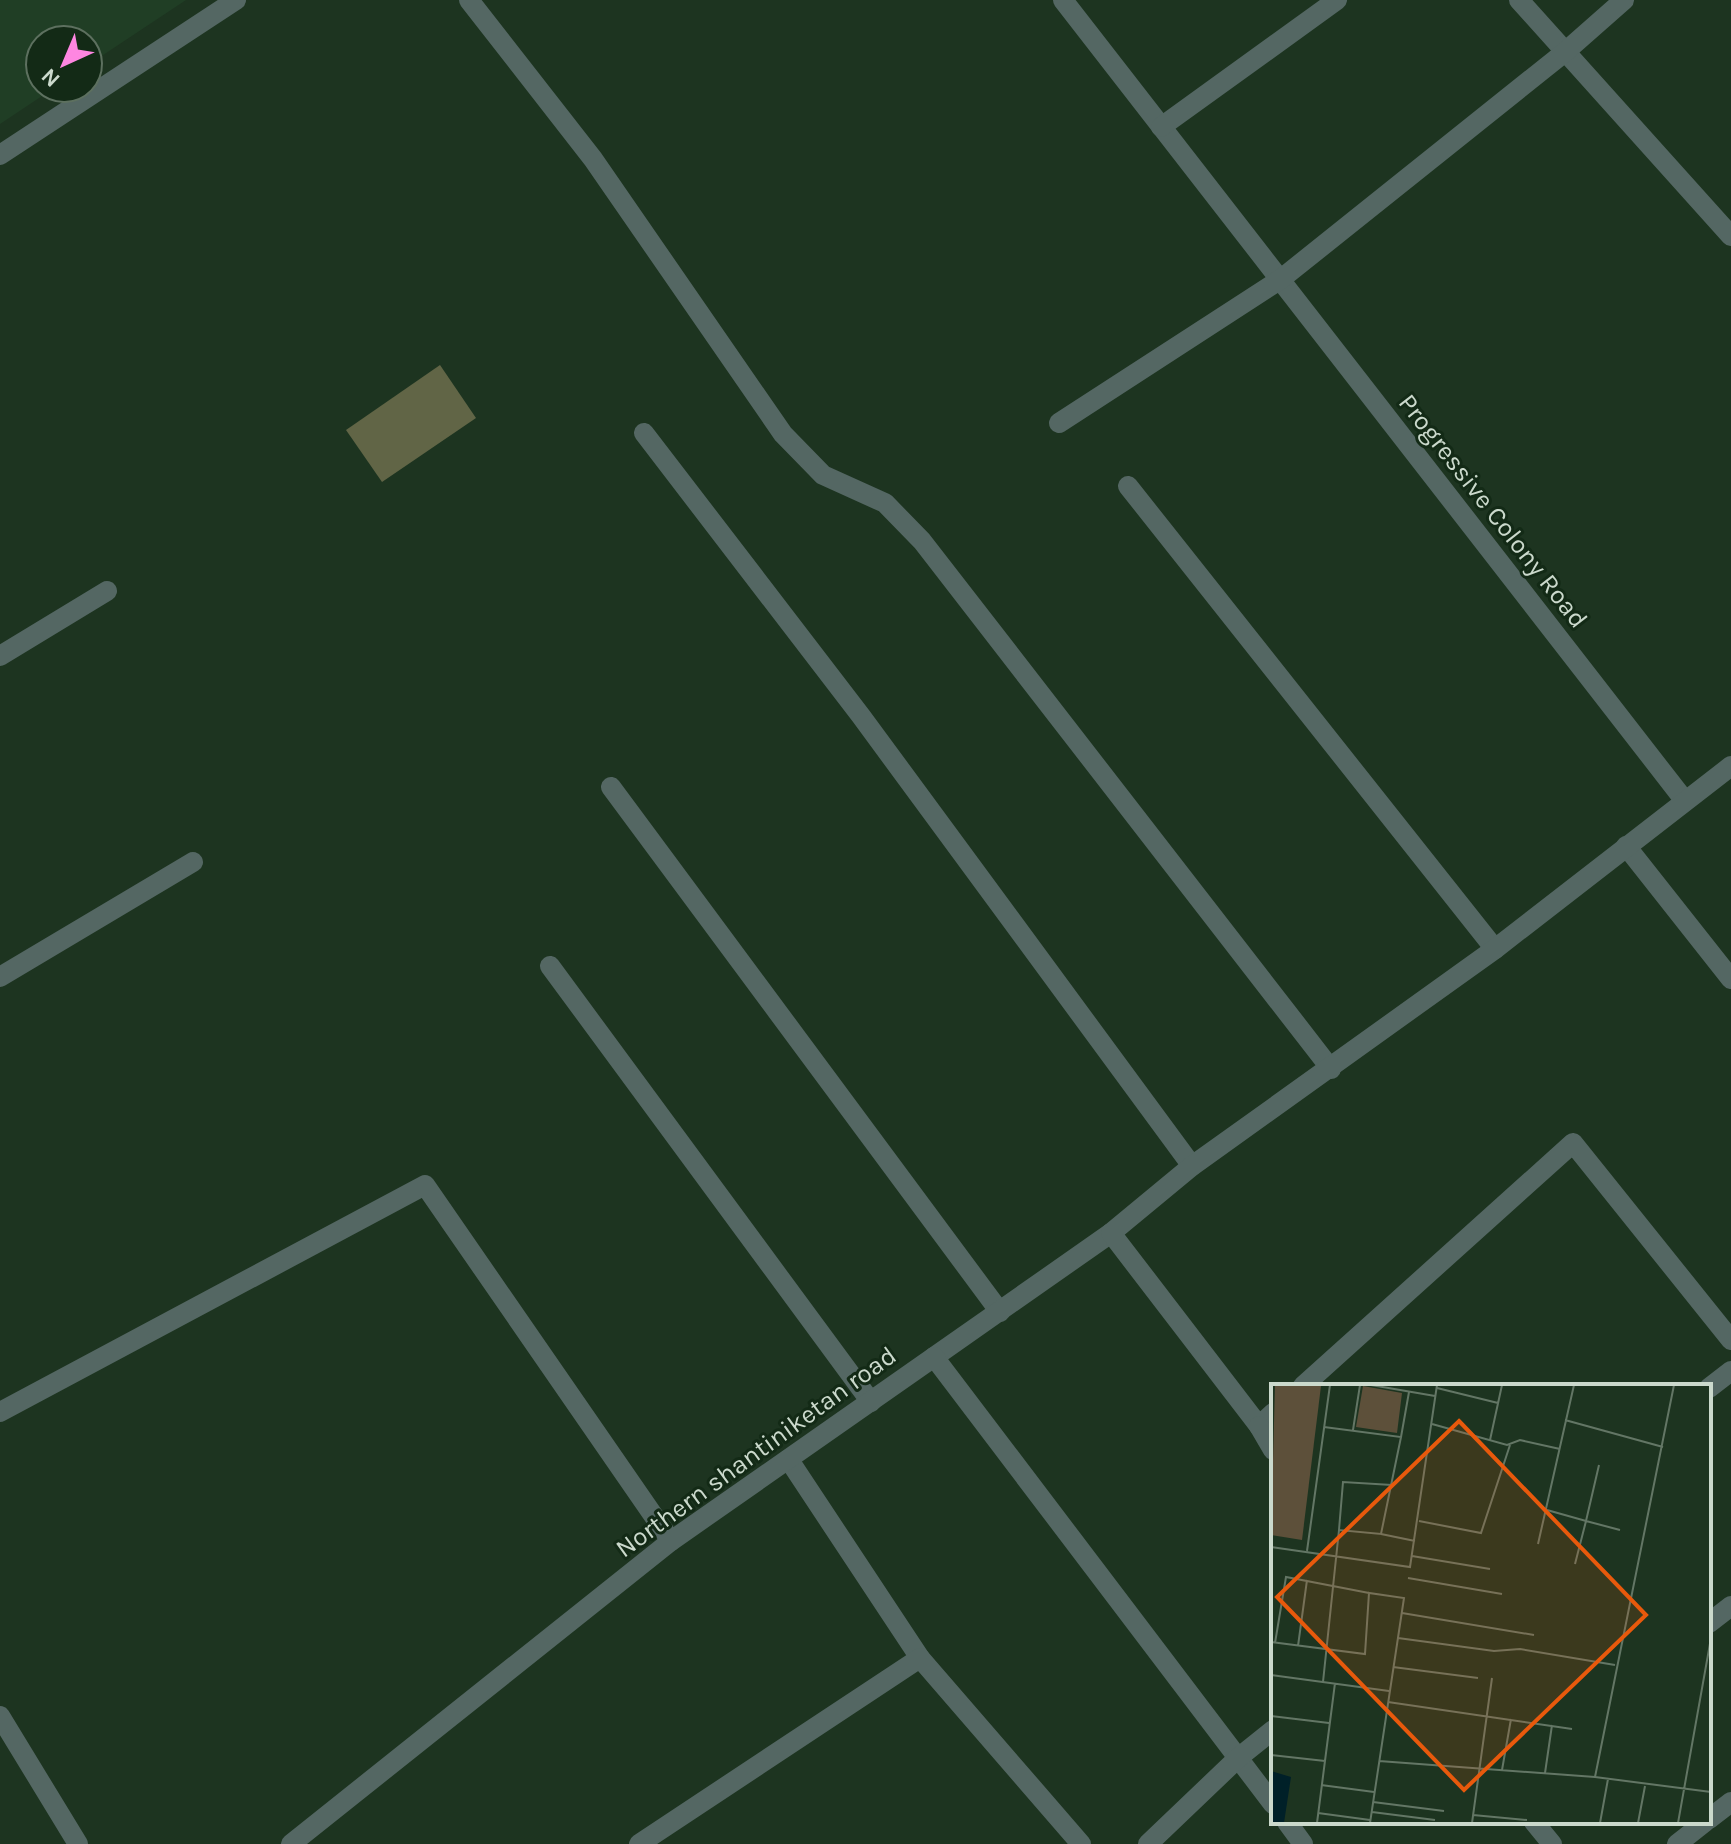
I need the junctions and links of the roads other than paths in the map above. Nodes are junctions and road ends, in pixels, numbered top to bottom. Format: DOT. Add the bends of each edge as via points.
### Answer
graph roads {
  1 [pos="236,0"];
  2 [pos="469,0"];
  3 [pos="1063,0"];
  4 [pos="1337,0"];
  5 [pos="1519,0"];
  6 [pos="1624,0"];
  7 [pos="1565,52"];
  8 [pos="1161,127"];
  9 [pos="0,155"];
  10 [pos="1731,236"];
  11 [pos="1281,279"];
  12 [pos="1059,423"];
  13 [pos="644,433"];
  14 [pos="1128,486"];
  15 [pos="107,591"];
  16 [pos="0,656"];
  17 [pos="1731,766"];
  18 [pos="611,787"];
  19 [pos="1685,801"];
  20 [pos="1626,846"];
  21 [pos="193,862"];
  22 [pos="1495,949"];
  23 [pos="550,966"];
  24 [pos="0,977"];
  25 [pos="1731,979"];
  26 [pos="1331,1069"];
  27 [pos="1192,1166"];
  28 [pos="1111,1233"];
  29 [pos="1000,1312"];
  30 [pos="1731,1340"];
  31 [pos="934,1357"];
  32 [pos="1731,1371"];
  33 [pos="1305,1384"];
  34 [pos="1711,1386"];
  35 [pos="871,1402"];
  36 [pos="0,1412"];
  37 [pos="1266,1420"];
  38 [pos="1271,1441"];
  39 [pos="789,1460"];
  40 [pos="671,1541"];
  41 [pos="1731,1606"];
  42 [pos="1711,1621"];
  43 [pos="920,1658"];
  44 [pos="0,1716"];
  45 [pos="1271,1732"];
  46 [pos="1238,1758"];
  47 [pos="1271,1801"];
  48 [pos="1731,1802"];
  49 [pos="1711,1818"];
  50 [pos="1288,1824"];
  51 [pos="1536,1824"];
  52 [pos="1703,1824"];
  53 [pos="78,1844"];
  54 [pos="291,1844"];
  55 [pos="639,1844"];
  56 [pos="1081,1844"];
  57 [pos="1148,1844"];
  58 [pos="1303,1844"];
  59 [pos="1552,1844"];
  60 [pos="1677,1844"];
  1 -- 9 [label="street"];
  2 -- 26 [label="street" via="593,159 783,434 823,475 885,503 922,541"];
  3 -- 8 [label="street, Progressive Colony Road"];
  4 -- 8 [label="street"];
  5 -- 7 [label="street"];
  6 -- 7 [label="street"];
  7 -- 10 [label="street"];
  7 -- 11 [label="street"];
  8 -- 11 [label="street, Progressive Colony Road"];
  11 -- 12 [label="street"];
  11 -- 19 [label="street, Progressive Colony Road"];
  13 -- 27 [label="street" via="861,716"];
  14 -- 22 [label="street"];
  15 -- 16 [label="street"];
  17 -- 19 [label="street"];
  18 -- 29 [label="street"];
  19 -- 20 [label="street"];
  20 -- 22 [label="street"];
  20 -- 25 [label="street"];
  21 -- 24 [label="street"];
  22 -- 26 [label="street"];
  23 -- 35 [label="street"];
  26 -- 27 [label="street"];
  27 -- 28 [label="street"];
  28 -- 29 [label="street"];
  28 -- 37 [label="street"];
  29 -- 31 [label="street"];
  30 -- 33 [label="street" via="1573,1143"];
  31 -- 35 [label="street, Northern shantiniketan road"];
  31 -- 46 [label="street, Northern shantiniketan road"];
  32 -- 34 [label="street"];
  35 -- 39 [label="street, Northern shantiniketan road"];
  36 -- 40 [label="street" via="425,1185"];
  37 -- 38 [label="street"];
  39 -- 40 [label="street, Northern shantiniketan road"];
  39 -- 43 [label="street"];
  40 -- 54 [label="street, Northern shantiniketan road"];
  41 -- 42 [label="street"];
  43 -- 55 [label="street"];
  43 -- 56 [label="street"];
  44 -- 53 [label="street"];
  45 -- 46 [label="street"];
  46 -- 47 [label="street"];
  46 -- 57 [label="street"];
  48 -- 49 [label="street"];
  50 -- 58 [label="street"];
  51 -- 59 [label="street"];
  52 -- 60 [label="street"];
}
